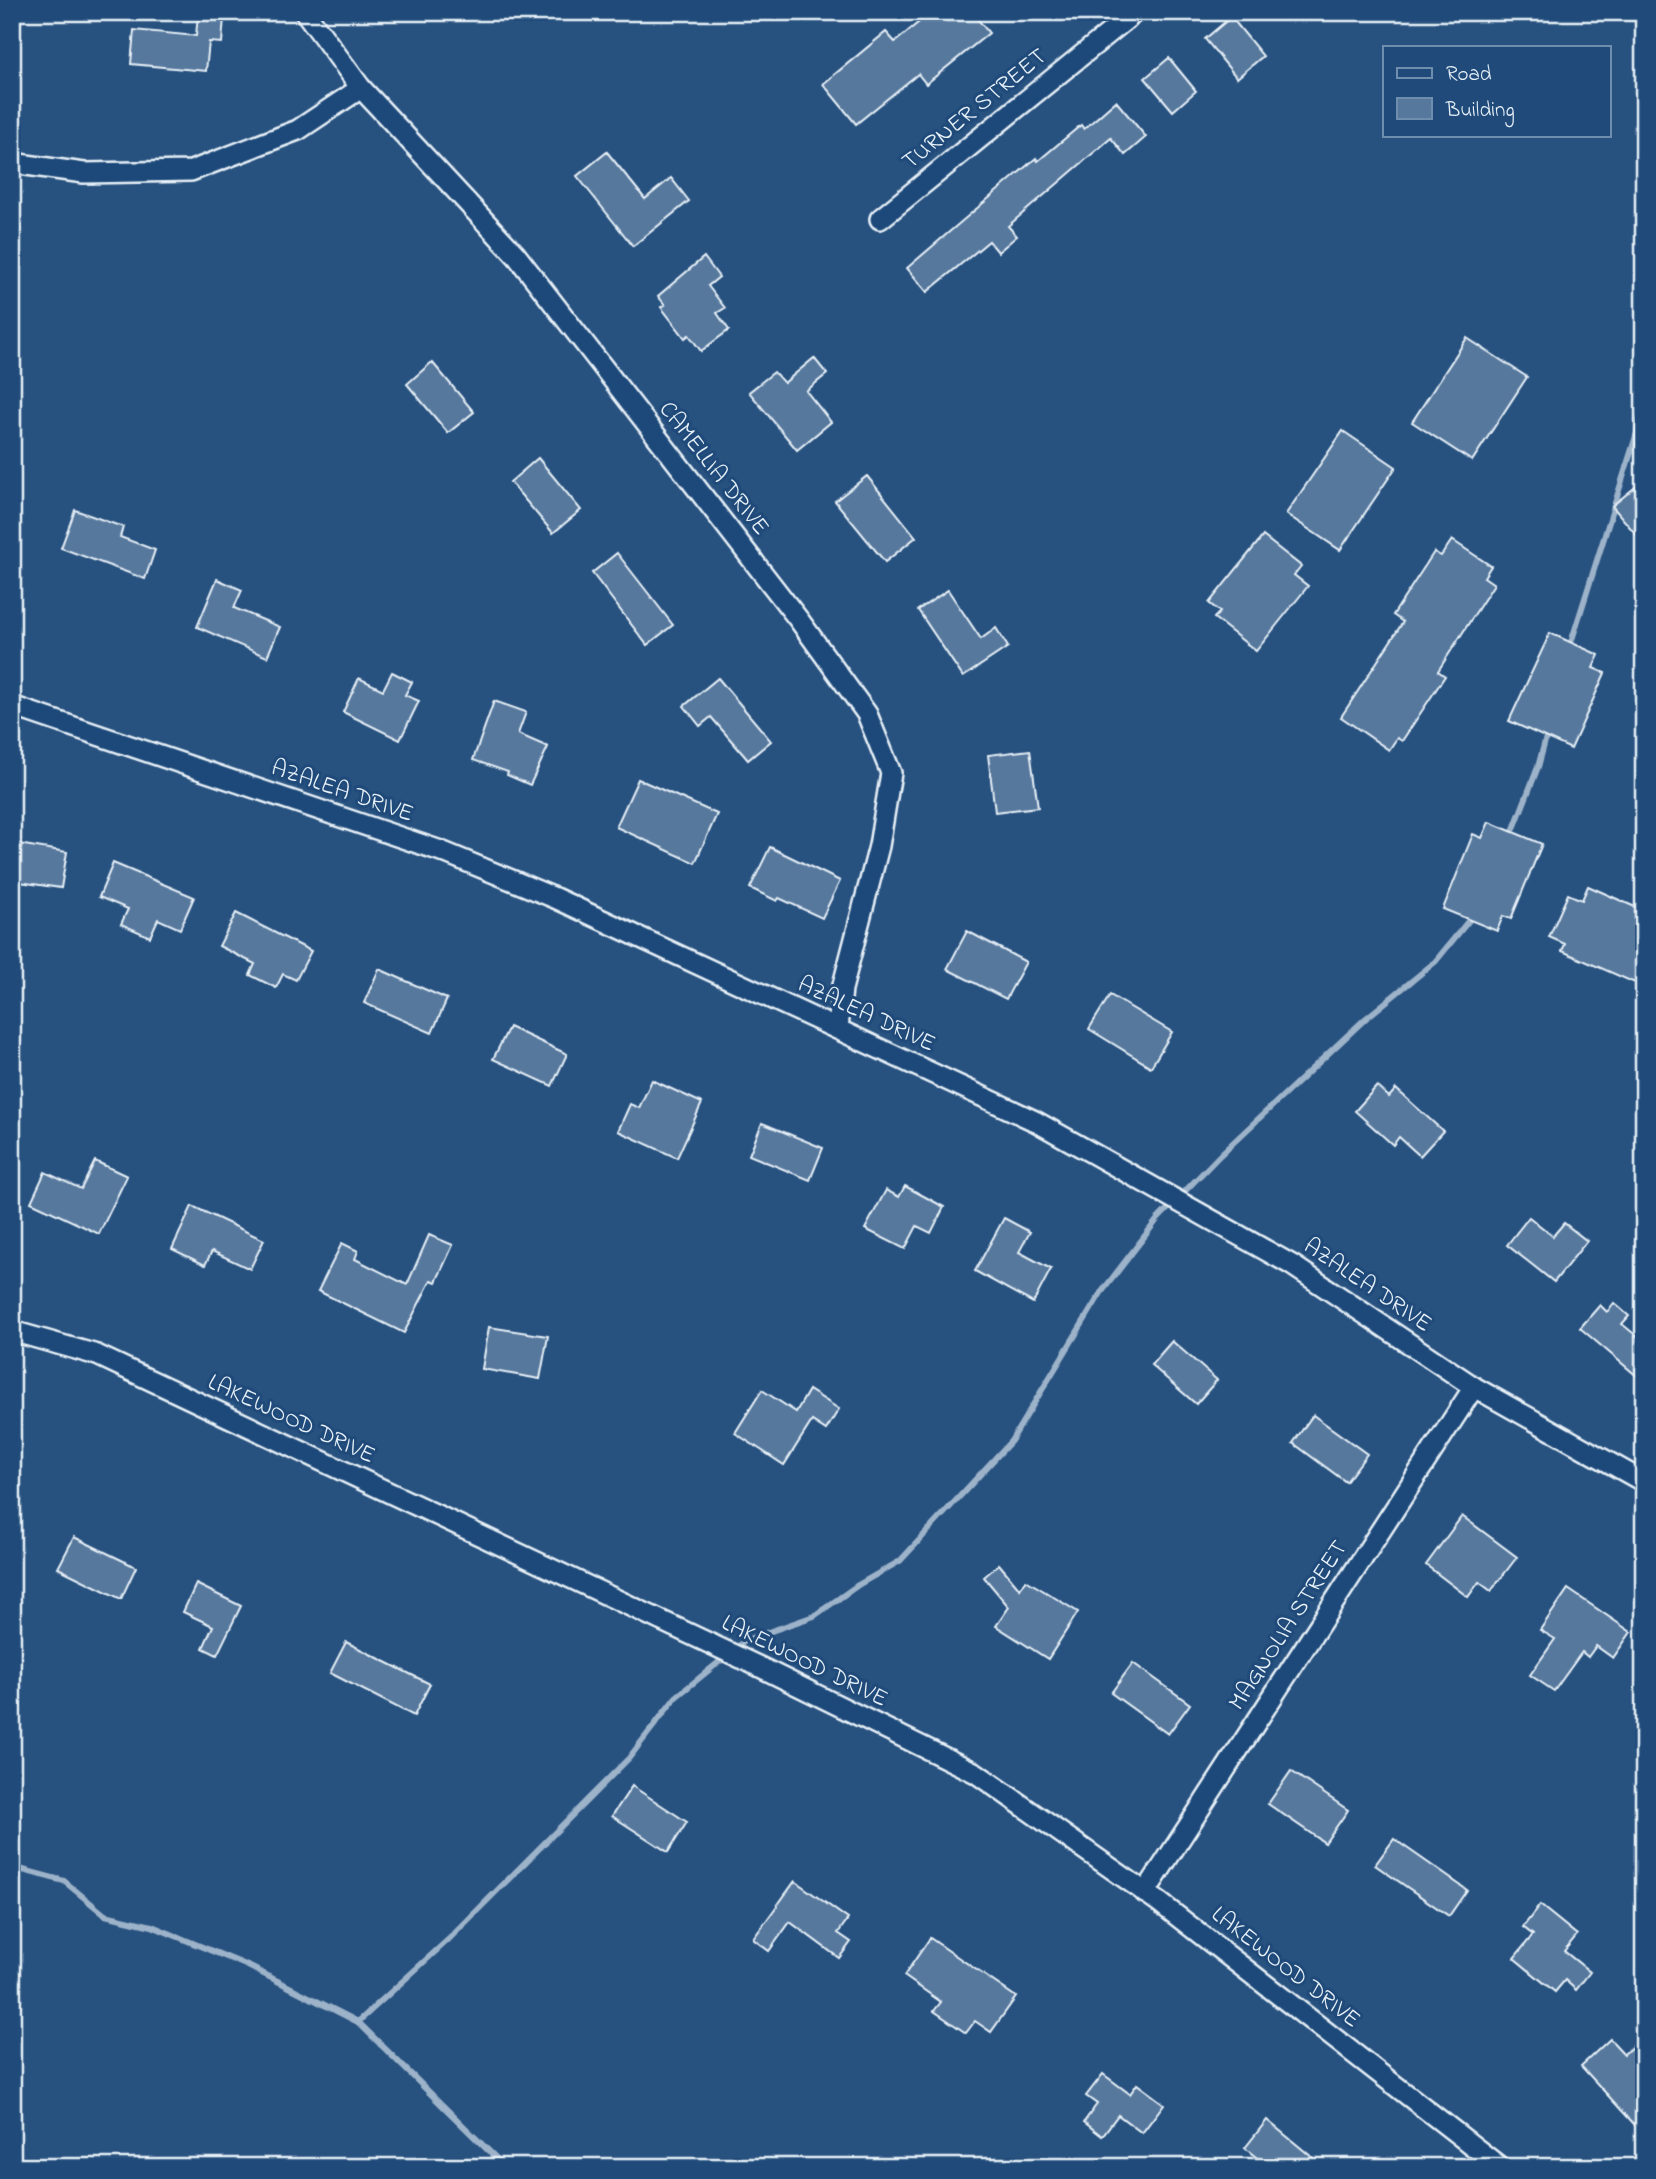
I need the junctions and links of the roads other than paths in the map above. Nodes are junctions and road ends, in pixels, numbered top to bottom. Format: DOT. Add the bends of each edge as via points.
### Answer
graph roads {
  1 [pos="305,12"];
  2 [pos="1135,12"];
  3 [pos="361,88"];
  4 [pos="12,163"];
  5 [pos="880,219"];
  6 [pos="12,706"];
  7 [pos="838,1028"];
  8 [pos="12,1331"];
  9 [pos="1474,1387"];
  10 [pos="1644,1482"];
  11 [pos="1145,1893"];
  12 [pos="1500,2167"];
  1 -- 3 [label="street, CAMELLIA DRIVE"];
  2 -- 5 [label="street, TURNER STREET"];
  3 -- 4 [label="street" via="298,130 191,171 84,173"];
  3 -- 7 [label="street, CAMELLIA DRIVE" via="516,255 867,714 891,773 879,846 842,989"];
  6 -- 7 [label="street, AZALEA DRIVE" via="441,851"];
  7 -- 9 [label="street, AZALEA DRIVE" via="1035,1121 1292,1265"];
  8 -- 11 [label="street, LAKEWOOD DRIVE" via="96,1355 904,1737 976,1773"];
  9 -- 10 [label="street, AZALEA DRIVE"];
  9 -- 11 [label="street, MAGNOLIA STREET"];
  11 -- 12 [label="street, LAKEWOOD DRIVE"];
}
